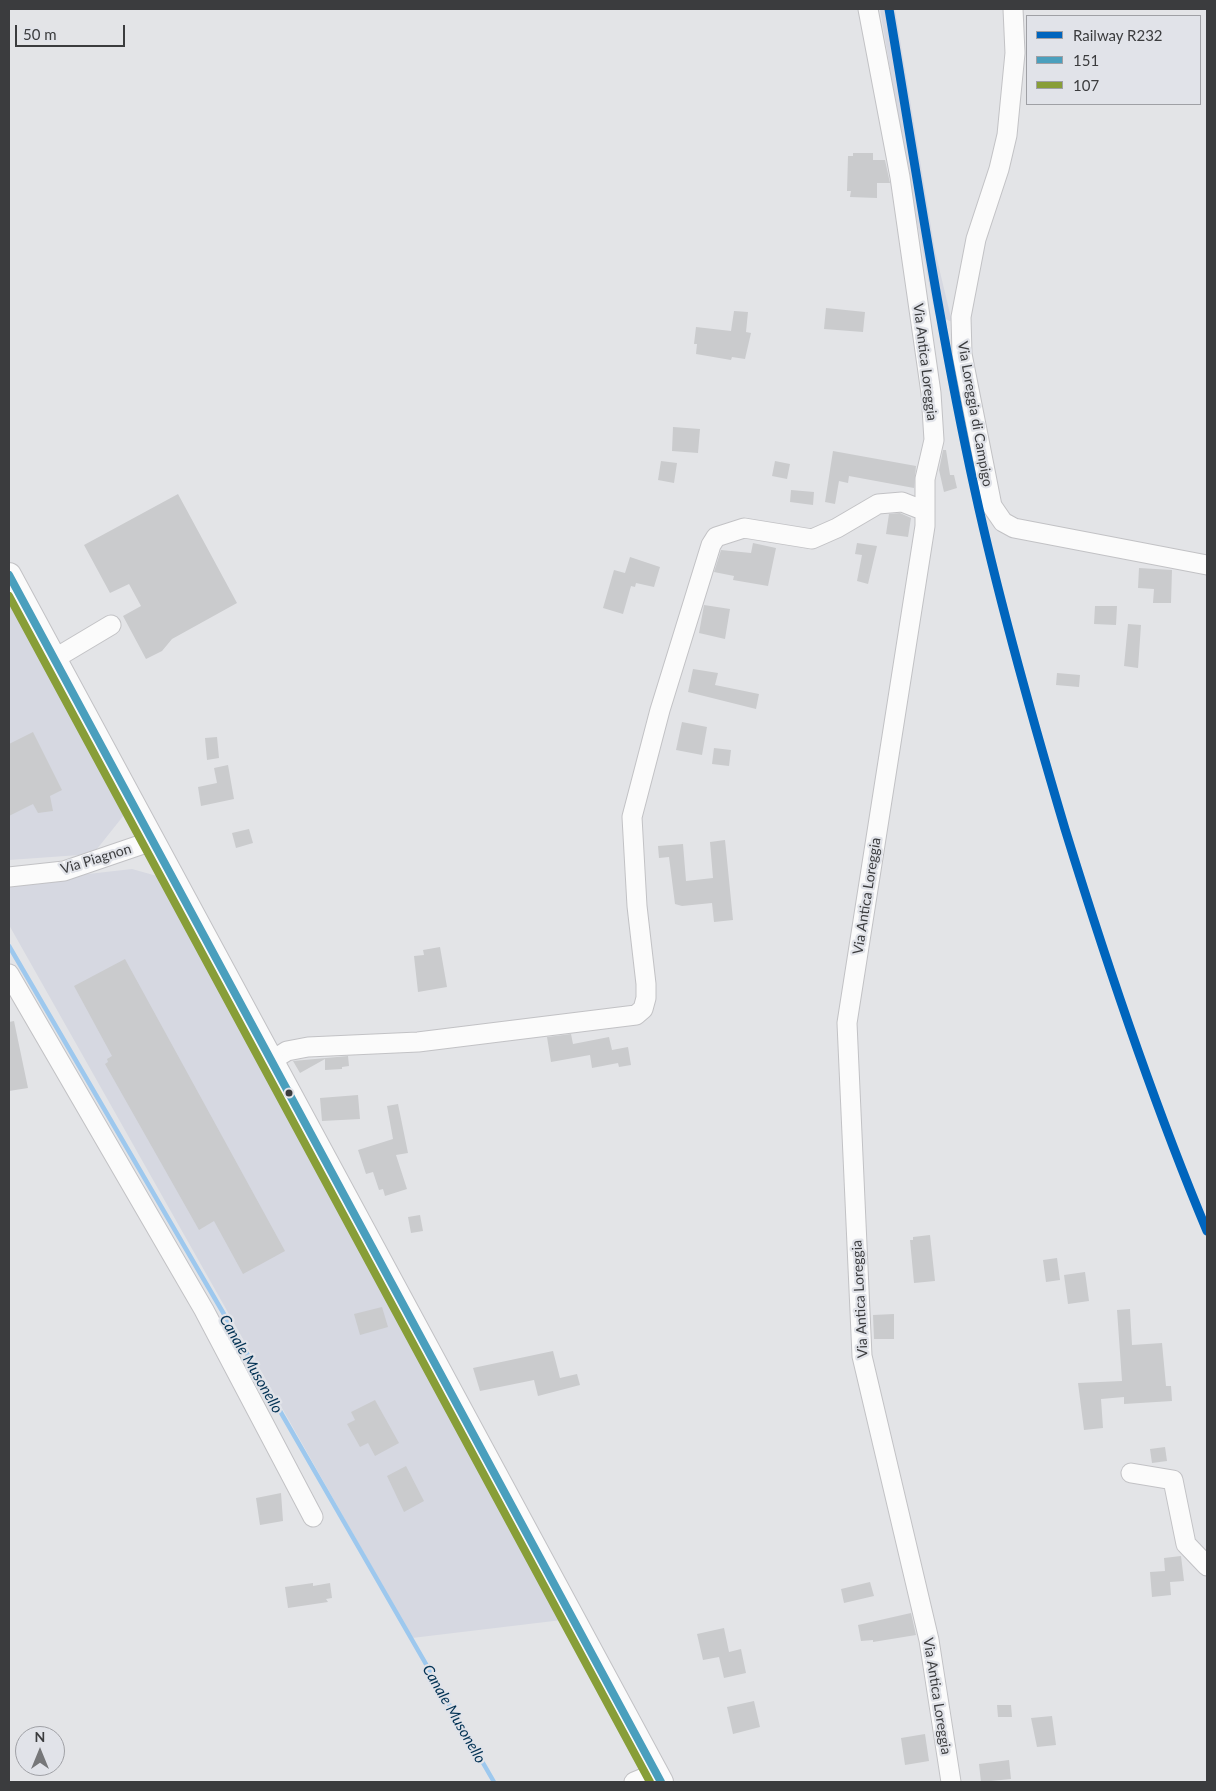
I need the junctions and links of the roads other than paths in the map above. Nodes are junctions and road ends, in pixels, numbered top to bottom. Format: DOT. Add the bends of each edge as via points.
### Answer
graph roads {
  1 [pos="868,9"];
  2 [pos="1013,9"];
  3 [pos="925,511"];
  4 [pos="1207,566"];
  5 [pos="9,575"];
  6 [pos="111,625"];
  7 [pos="54,659"];
  8 [pos="152,841"];
  9 [pos="9,877"];
  10 [pos="9,974"];
  11 [pos="271,1061"];
  12 [pos="1131,1473"];
  13 [pos="313,1517"];
  14 [pos="1207,1566"];
  15 [pos="658,1778"];
  16 [pos="634,1782"];
  17 [pos="951,1782"];
  1 -- 3 [label="street, Via Antica Loreggia" via="900,177 931,393 934,440 925,479"];
  2 -- 4 [label="street, Via Loreggia di Campigo" via="1015,53 1010,114 999,169 976,239 961,317 962,354 992,506 1003,522 1014,528"];
  3 -- 11 [label="street" via="902,502 878,504 812,539 744,528 716,537 711,545 660,710 632,816 646,984 643,1008 636,1015 418,1042 308,1047 287,1051"];
  3 -- 17 [label="street, Via Antica Loreggia" via="847,1023 862,1356 929,1640"];
  5 -- 7 [label="main road"];
  6 -- 7 [label="street"];
  7 -- 8 [label="main road"];
  8 -- 9 [label="street, Via Piagnon" via="64,871"];
  8 -- 11 [label="main road"];
  10 -- 13 [label="street" via="204,1310"];
  11 -- 15 [label="main road"];
  12 -- 14 [label="street" via="1173,1480 1186,1544"];
  15 -- 16 [label="street"];
}
